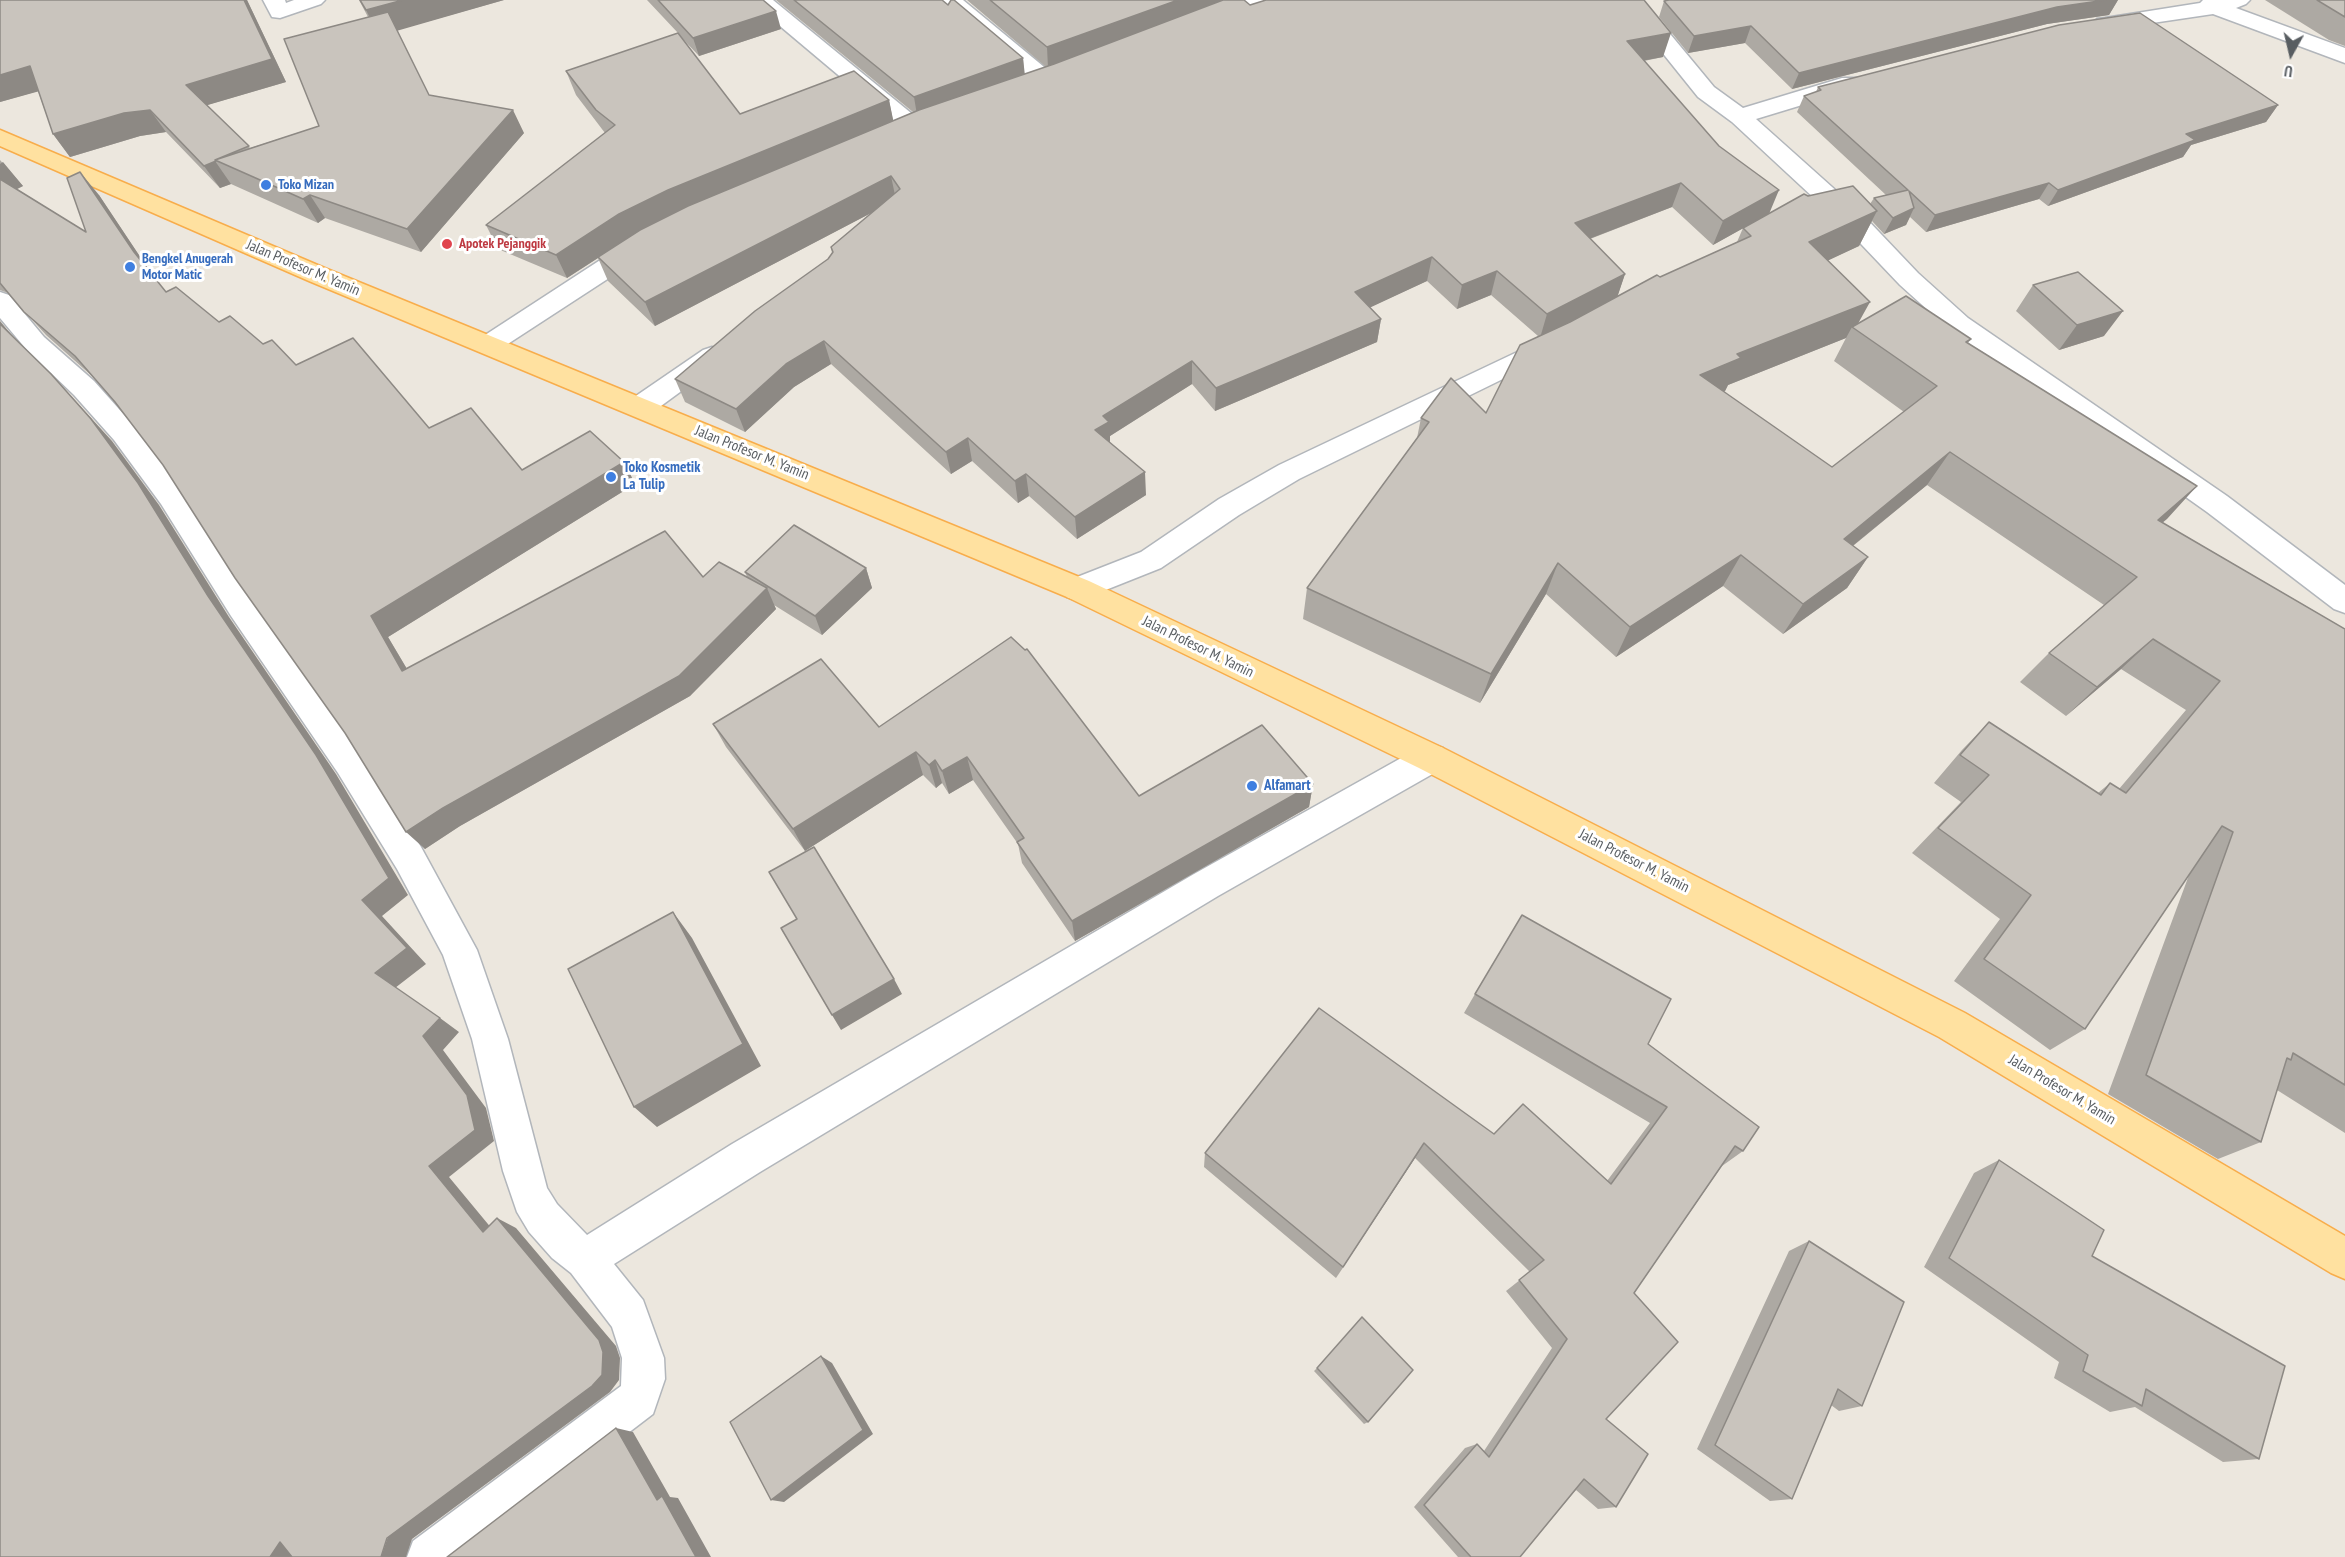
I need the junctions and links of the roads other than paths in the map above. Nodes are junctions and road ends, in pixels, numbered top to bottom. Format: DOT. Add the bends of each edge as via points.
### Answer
graph roads {
  1 [pos="274,0"];
  2 [pos="314,0"];
  3 [pos="760,0"];
  4 [pos="950,0"];
  5 [pos="1263,0"];
  6 [pos="2239,0"];
  7 [pos="2205,4"];
  8 [pos="1644,7"];
  9 [pos="2081,28"];
  10 [pos="1182,29"];
  11 [pos="2345,56"];
  12 [pos="1866,79"];
  13 [pos="1046,80"];
  14 [pos="1740,117"];
  15 [pos="892,136"];
  16 [pos="0,137"];
  17 [pos="658,237"];
  18 [pos="0,301"];
  19 [pos="1574,334"];
  20 [pos="488,345"];
  21 [pos="727,345"];
  22 [pos="640,407"];
  23 [pos="1078,589"];
  24 [pos="2345,601"];
  25 [pos="1431,758"];
  26 [pos="585,1259"];
  27 [pos="2345,1259"];
  28 [pos="429,1557"];
  1 -- 2 [label="street" via="280,12"];
  3 -- 15 [label="street" via="925,123"];
  4 -- 13 [label="street"];
  5 -- 10 [label="street"];
  6 -- 7 [label="street"];
  7 -- 9 [label="street"];
  7 -- 11 [label="street"];
  8 -- 14 [label="street" via="1698,84"];
  12 -- 14 [label="street"];
  14 -- 24 [label="street" via="1814,202 1851,218 1959,324 2217,504"];
  16 -- 20 [label="main road, Jalan Profesor M. Yamin"];
  17 -- 20 [label="street"];
  18 -- 26 [label="street" via="36,343 84,388 171,495 409,858 463,961 490,1039 531,1198 566,1244"];
  19 -- 23 [label="street" via="1289,472 1228,507 1151,560"];
  20 -- 22 [label="main road, Jalan Profesor M. Yamin"];
  21 -- 22 [label="street"];
  22 -- 23 [label="main road, Jalan Profesor M. Yamin"];
  23 -- 25 [label="main road, Jalan Profesor M. Yamin"];
  25 -- 26 [label="street" via="1206,885 746,1158"];
  25 -- 27 [label="main road, Jalan Profesor M. Yamin" via="1952,1024"];
  26 -- 28 [label="street" via="628,1315 643,1358 644,1379 638,1400"];
}
